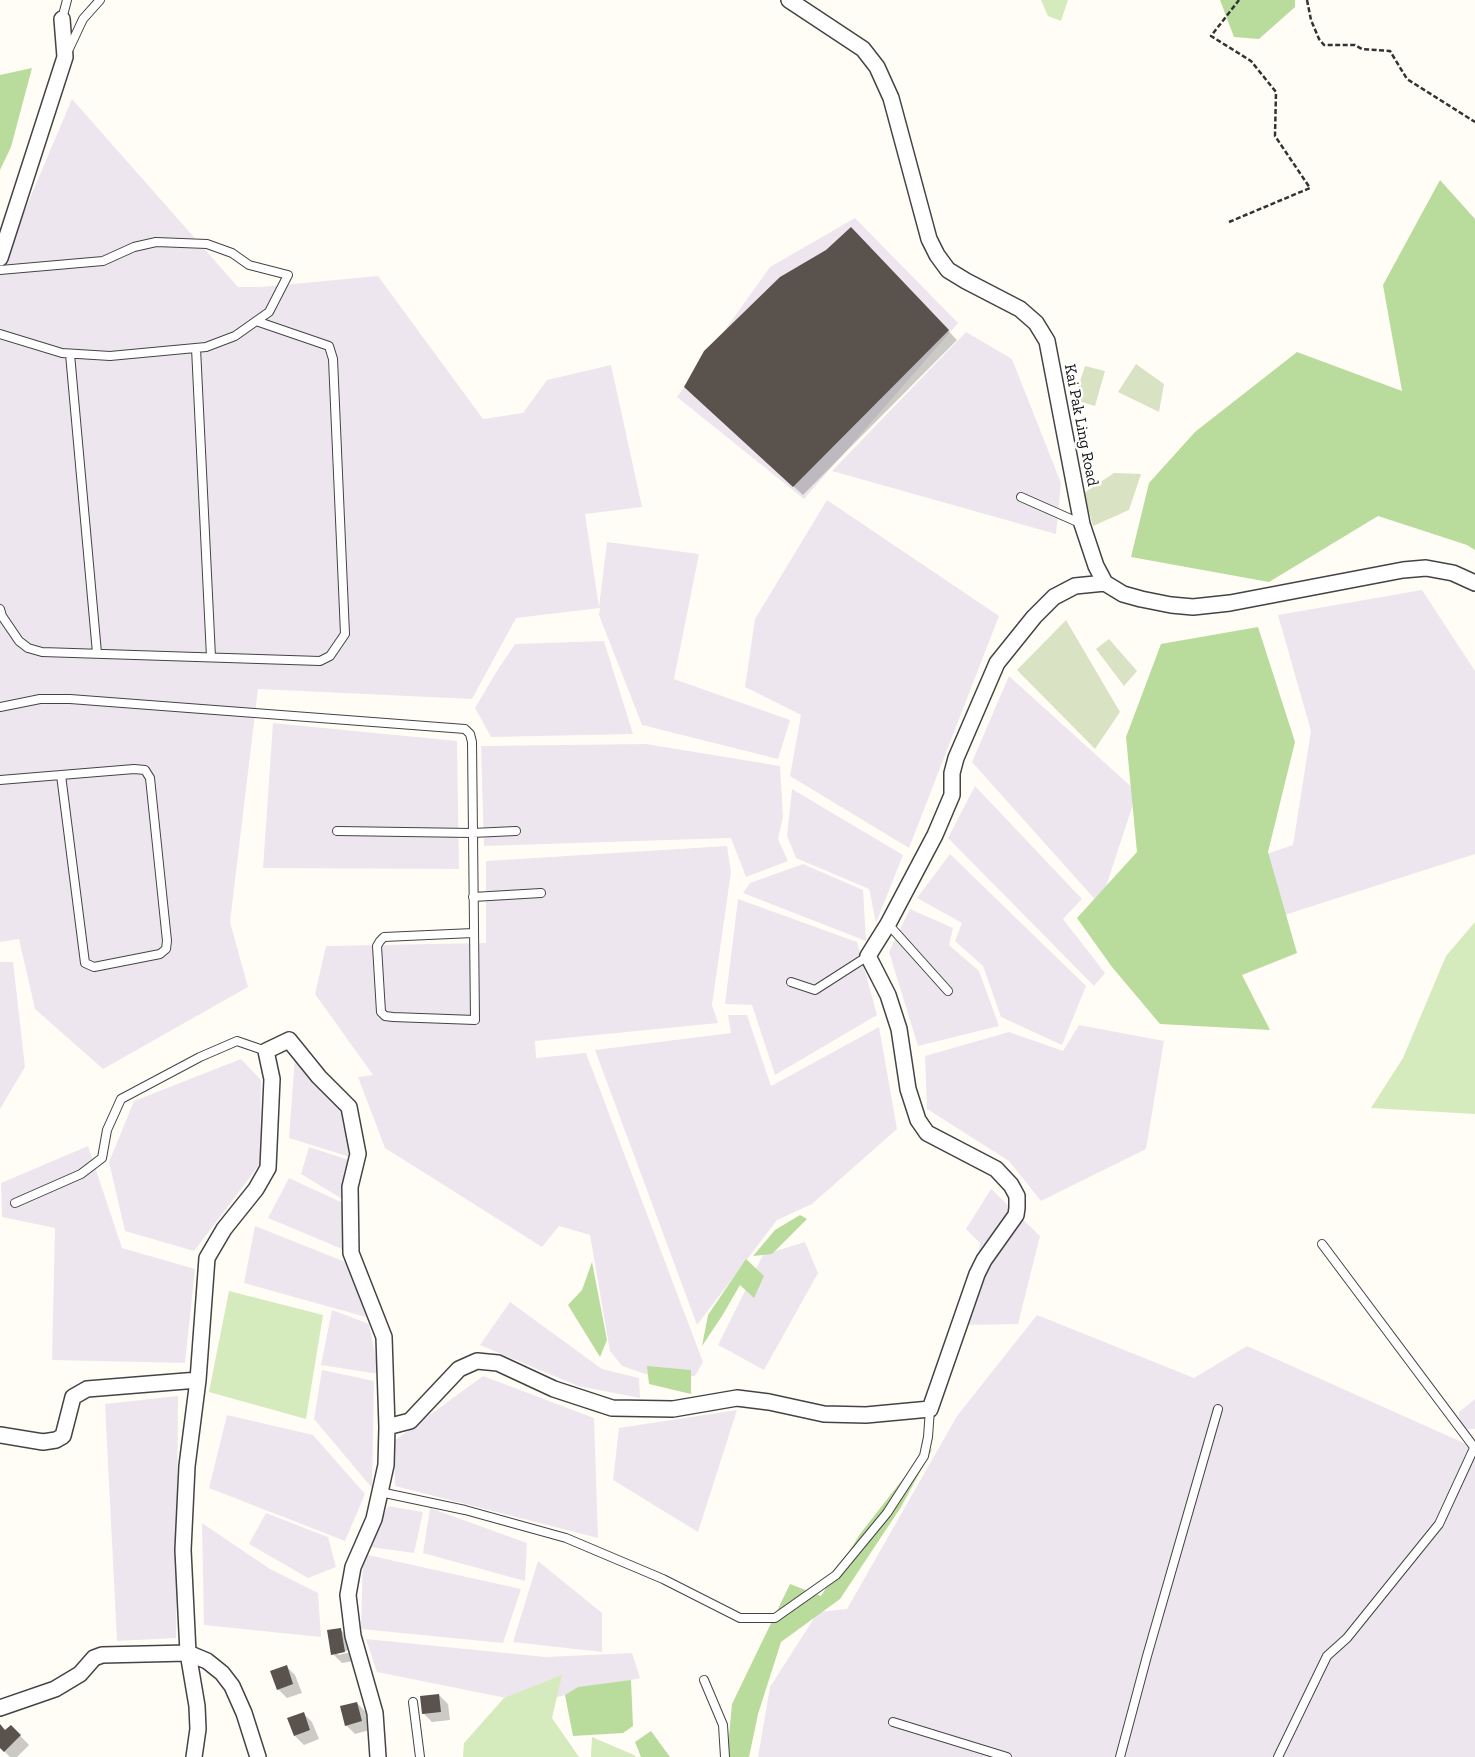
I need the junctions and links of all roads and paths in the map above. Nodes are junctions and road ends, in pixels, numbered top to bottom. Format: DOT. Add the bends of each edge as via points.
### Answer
graph roads {
  1 [pos="66,0"];
  2 [pos="100,0"];
  3 [pos="789,0"];
  4 [pos="1239,0"];
  5 [pos="1307,0"];
  6 [pos="62,18"];
  7 [pos="65,57"];
  8 [pos="1475,122"];
  9 [pos="1229,222"];
  10 [pos="0,258"];
  11 [pos="0,270"];
  12 [pos="256,321"];
  13 [pos="0,334"];
  14 [pos="196,348"];
  15 [pos="70,354"];
  16 [pos="1021,498"];
  17 [pos="1082,524"];
  18 [pos="1105,583"];
  19 [pos="1475,583"];
  20 [pos="0,609"];
  21 [pos="97,653"];
  22 [pos="211,657"];
  23 [pos="0,707"];
  24 [pos="61,775"];
  25 [pos="0,780"];
  26 [pos="337,831"];
  27 [pos="516,831"];
  28 [pos="472,833"];
  29 [pos="541,893"];
  30 [pos="473,897"];
  31 [pos="888,924"];
  32 [pos="473,933"];
  33 [pos="868,956"];
  34 [pos="791,982"];
  35 [pos="948,991"];
  36 [pos="266,1051"];
  37 [pos="15,1203"];
  38 [pos="1322,1244"];
  39 [pos="198,1380"];
  40 [pos="930,1408"];
  41 [pos="1218,1409"];
  42 [pos="387,1427"];
  43 [pos="0,1435"];
  44 [pos="1474,1446"];
  45 [pos="380,1492"];
  46 [pos="188,1653"];
  47 [pos="704,1680"];
  48 [pos="413,1702"];
  49 [pos="0,1708"];
  50 [pos="893,1722"];
  51 [pos="194,1757"];
  52 [pos="258,1757"];
  53 [pos="378,1757"];
  54 [pos="420,1757"];
  55 [pos="725,1757"];
  56 [pos="1007,1757"];
  57 [pos="1120,1757"];
  58 [pos="1278,1757"];
  1 -- 6 [label="lane"];
  2 -- 7 [label="lane" via="83,19"];
  3 -- 17 [label="street, Kai Pak Ling Road" via="862,49 877,67 891,98 929,239 948,270 1020,309 1036,323 1047,341"];
  4 -- 9 [label="path" via="1210,36 1251,61 1276,92 1275,136 1310,188"];
  5 -- 8 [label="path" via="1311,20 1324,45 1354,45 1362,49 1390,51 1407,79"];
  6 -- 7 [label="street"];
  7 -- 10 [label="street"];
  11 -- 12 [label="lane" via="103,261 134,247 156,242 207,244 232,253 249,265 288,275 269,312"];
  12 -- 14 [label="lane" via="235,336"];
  12 -- 22 [label="lane" via="329,346 333,359 345,634 330,656 320,661"];
  13 -- 15 [label="lane"];
  14 -- 15 [label="lane" via="110,356"];
  14 -- 22 [label="lane"];
  15 -- 21 [label="lane"];
  16 -- 17 [label="lane"];
  17 -- 18 [label="street, Kai Pak Ling Road"];
  18 -- 19 [label="street" via="1123,594 1141,599 1193,607 1426,568 1454,573"];
  18 -- 31 [label="street" via="1075,586 1054,597 997,664 956,758 952,795 935,835"];
  20 -- 21 [label="lane" via="12,632 28,648 42,652"];
  21 -- 22 [label="lane"];
  23 -- 28 [label="lane" via="40,699 70,699 465,729 472,742"];
  24 -- 24 [label="lane" via="134,769 144,770 150,778 167,941 166,949 160,954 94,967 85,963"];
  24 -- 25 [label="lane"];
  26 -- 28 [label="lane"];
  27 -- 28 [label="lane"];
  28 -- 30 [label="lane"];
  29 -- 30 [label="lane"];
  30 -- 32 [label="lane"];
  31 -- 33 [label="street"];
  31 -- 35 [label="lane"];
  32 -- 32 [label="lane" via="384,937 380,940 377,946 381,1012 393,1017 475,1020"];
  33 -- 34 [label="lane" via="815,990"];
  33 -- 40 [label="street" via="888,995 899,1029 908,1089 918,1120 927,1133 996,1169 1012,1185 1017,1196 1016,1215 977,1274"];
  36 -- 37 [label="lane" via="237,1041 121,1099 107,1130 102,1158 80,1174"];
  36 -- 39 [label="street" via="272,1079 268,1168 256,1189 224,1228 207,1258"];
  36 -- 42 [label="street" via="289,1040 319,1078 349,1107 358,1154 350,1187 350,1253 384,1337"];
  38 -- 44 [label="lane"];
  39 -- 43 [label="street" via="87,1389 73,1397 63,1436 56,1440 43,1442"];
  39 -- 46 [label="street" via="187,1466 183,1550"];
  40 -- 42 [label="street" via="866,1415 824,1414 737,1398 673,1409 612,1408 554,1389 498,1363 477,1361 459,1369 410,1421"];
  40 -- 45 [label="lane" via="924,1456 887,1513 836,1575 775,1618 740,1618 663,1579 566,1538 465,1510"];
  41 -- 57 [label="lane"];
  42 -- 45 [label="street" via="386,1465"];
  44 -- 58 [label="lane" via="1440,1524 1347,1638 1327,1656"];
  45 -- 53 [label="street" via="374,1519 353,1567 348,1595 353,1636 375,1713"];
  46 -- 49 [label="street" via="102,1655 55,1689"];
  46 -- 51 [label="street" via="198,1706"];
  46 -- 52 [label="street" via="207,1661 232,1686"];
  47 -- 55 [label="lane" via="723,1725"];
  48 -- 54 [label="lane"];
  50 -- 56 [label="lane"];
}
